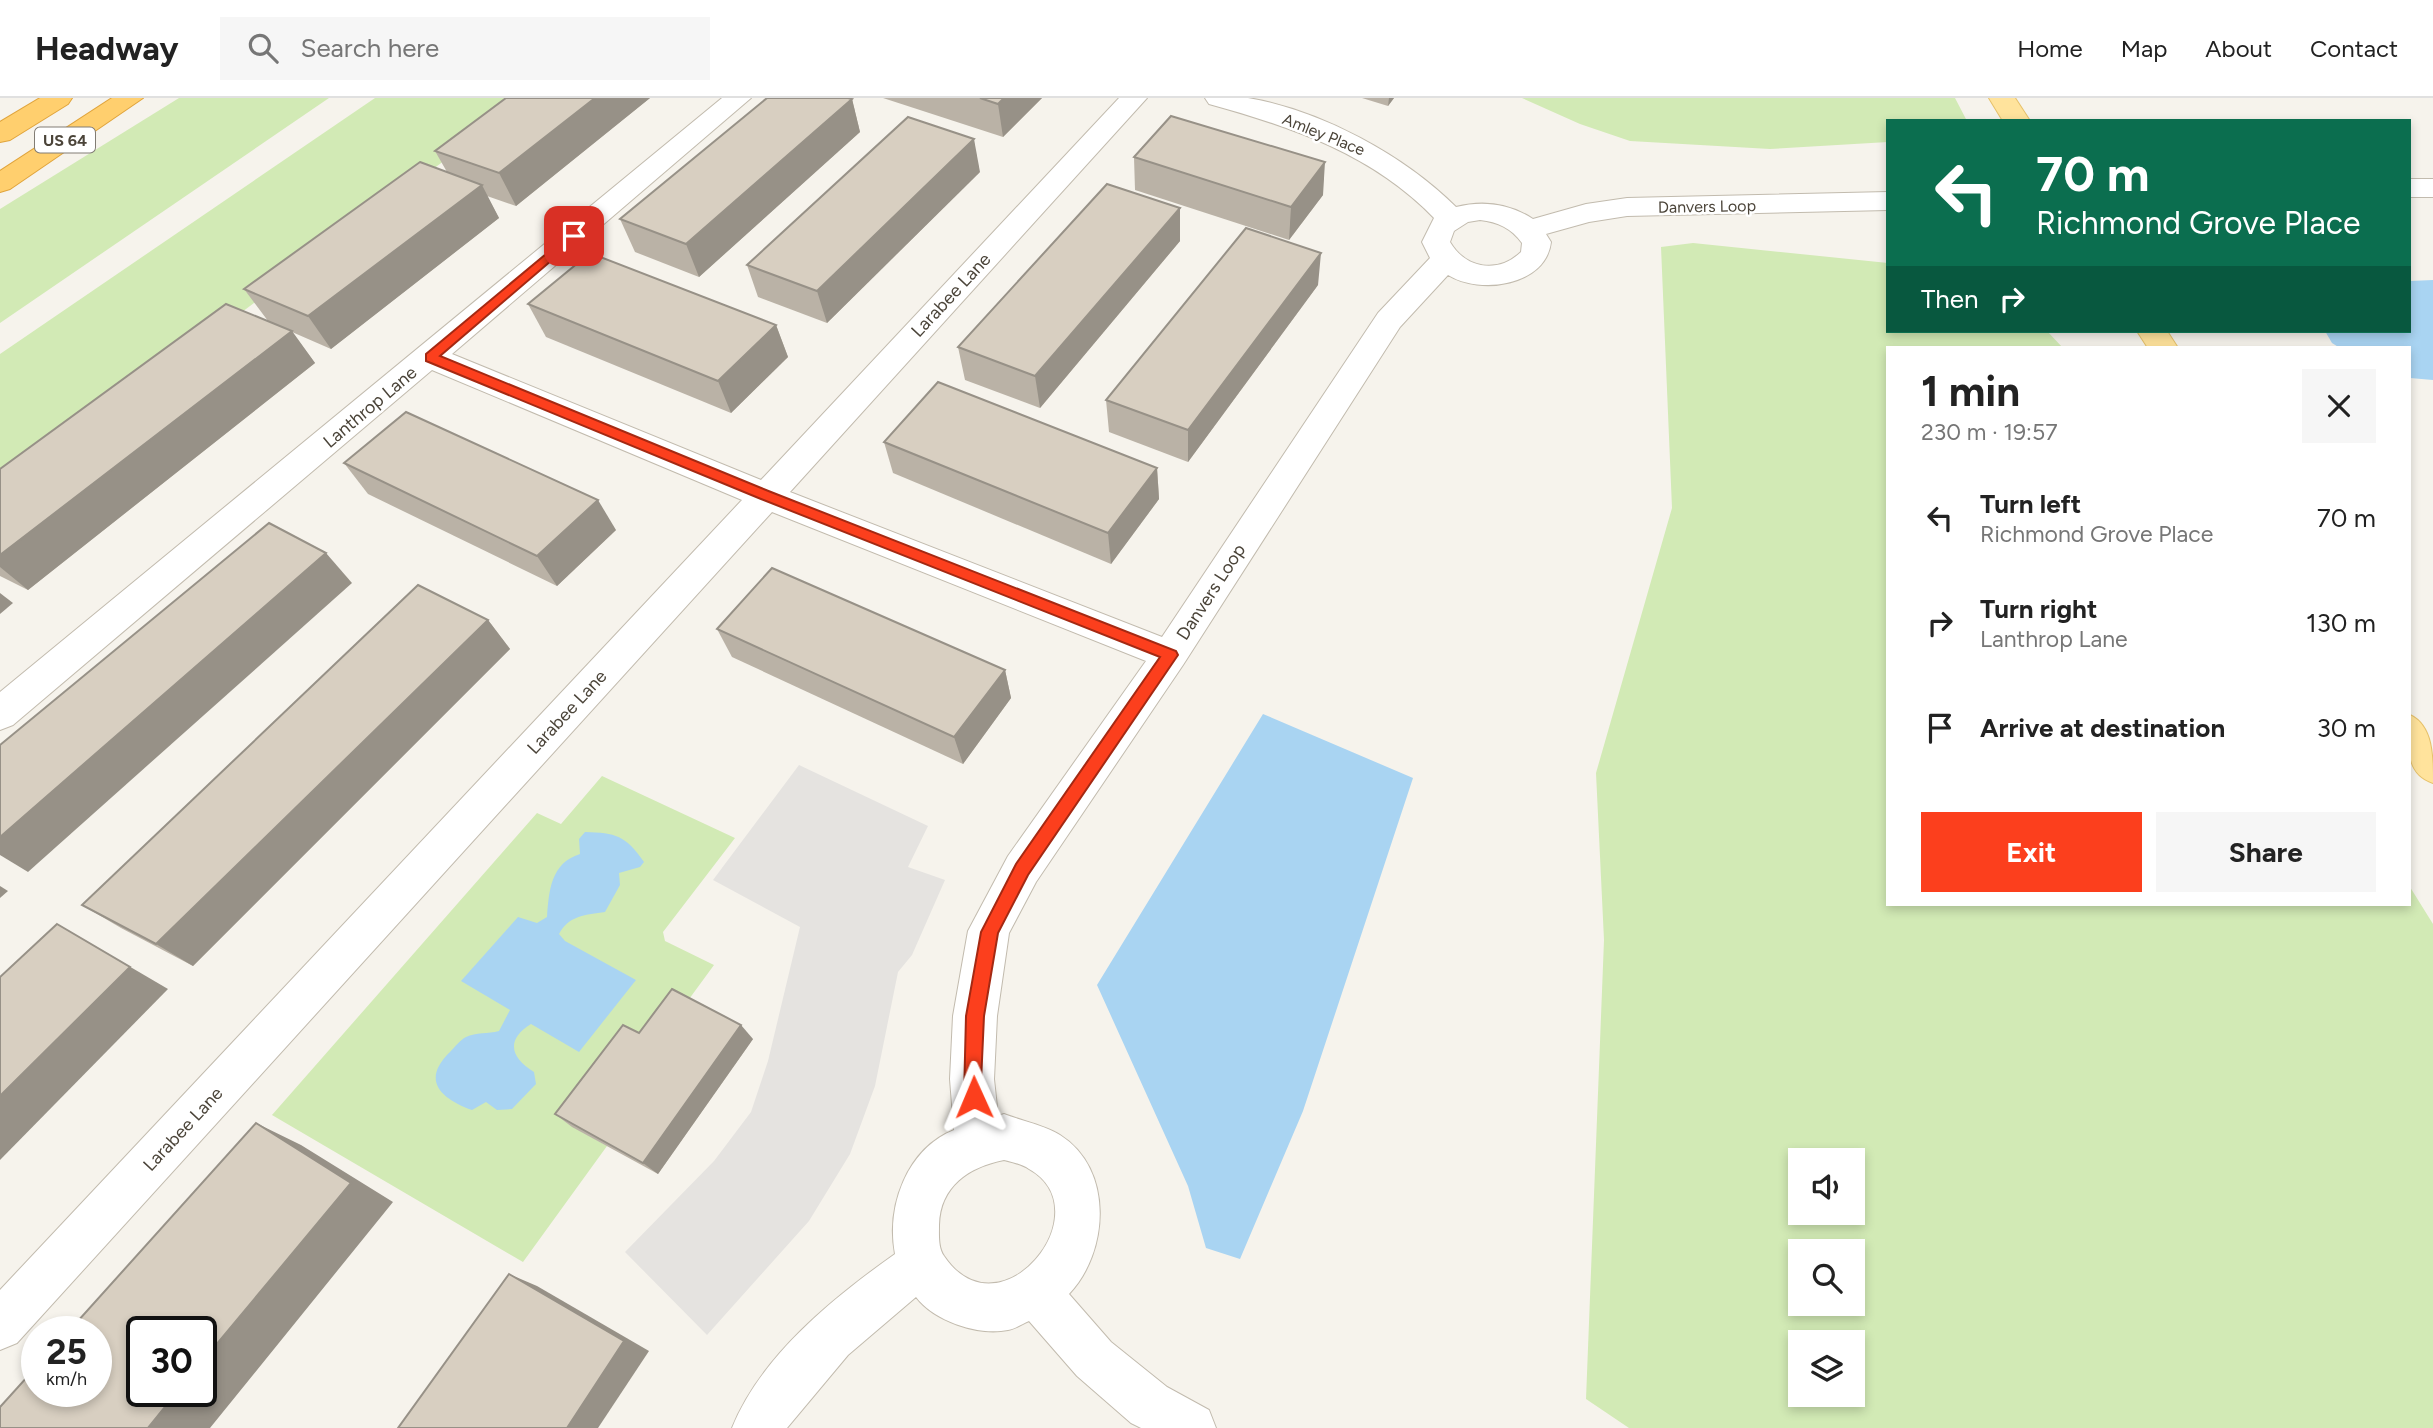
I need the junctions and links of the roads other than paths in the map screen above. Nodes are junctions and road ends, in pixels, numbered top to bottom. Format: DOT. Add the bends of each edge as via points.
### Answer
graph roads {
  1 [pos="59,98"];
  2 [pos="130,98"];
  3 [pos="738,98"];
  4 [pos="1134,98"];
  5 [pos="1218,98"];
  6 [pos="2002,98"];
  7 [pos="2016,119"];
  8 [pos="0,134"];
  9 [pos="0,183"];
  10 [pos="2411,188"];
  11 [pos="2433,188"];
  12 [pos="1886,201"];
  13 [pos="1451,218"];
  14 [pos="1529,230"];
  15 [pos="1445,260"];
  16 [pos="430,358"];
  17 [pos="766,496"];
  18 [pos="1170,655"];
  19 [pos="0,714"];
  20 [pos="2411,733"];
  21 [pos="2433,767"];
  22 [pos="978,1142"];
  23 [pos="921,1264"];
  24 [pos="1036,1293"];
  25 [pos="0,1326"];
  26 [pos="757,1428"];
  27 [pos="1191,1428"];
  1 -- 8 [label="highway, US 64"];
  2 -- 9 [label="highway, US 64"];
  3 -- 16 [label="street, Lanthrop Lane"];
  4 -- 17 [label="street, Larabee Lane"];
  5 -- 13 [label="street, Amley Place" via="1327,132 1371,153 1435,199"];
  6 -- 7 [label="main road"];
  10 -- 11 [label="street"];
  12 -- 14 [label="street, Danvers Loop" via="1627,207 1586,213"];
  13 -- 14 [label="street" via="1480,211 1497,213"];
  13 -- 15 [label="street" via="1437,233 1436,242"];
  14 -- 15 [label="street" via="1538,245 1536,255 1519,271 1488,276"];
  15 -- 18 [label="street, Danvers Loop" via="1389,320"];
  16 -- 17 [label="street"];
  16 -- 19 [label="street, Lanthrop Lane"];
  17 -- 18 [label="street"];
  17 -- 25 [label="street, Larabee Lane"];
  18 -- 22 [label="street, Danvers Loop" via="1022,869 989,932 975,1016 972,1079"];
  20 -- 21 [label="main road"];
  22 -- 23 [label="street" via="953,1155 922,1193 915,1216"];
  22 -- 24 [label="street" via="1004,1137 1029,1141 1052,1153 1069,1173 1078,1197 1079,1224 1072,1250 1057,1275"];
  23 -- 24 [label="street" via="937,1286 958,1301 984,1307 1010,1305"];
  23 -- 26 [label="street" via="821,1344"];
  24 -- 27 [label="street" via="1094,1359 1149,1405"];
}
